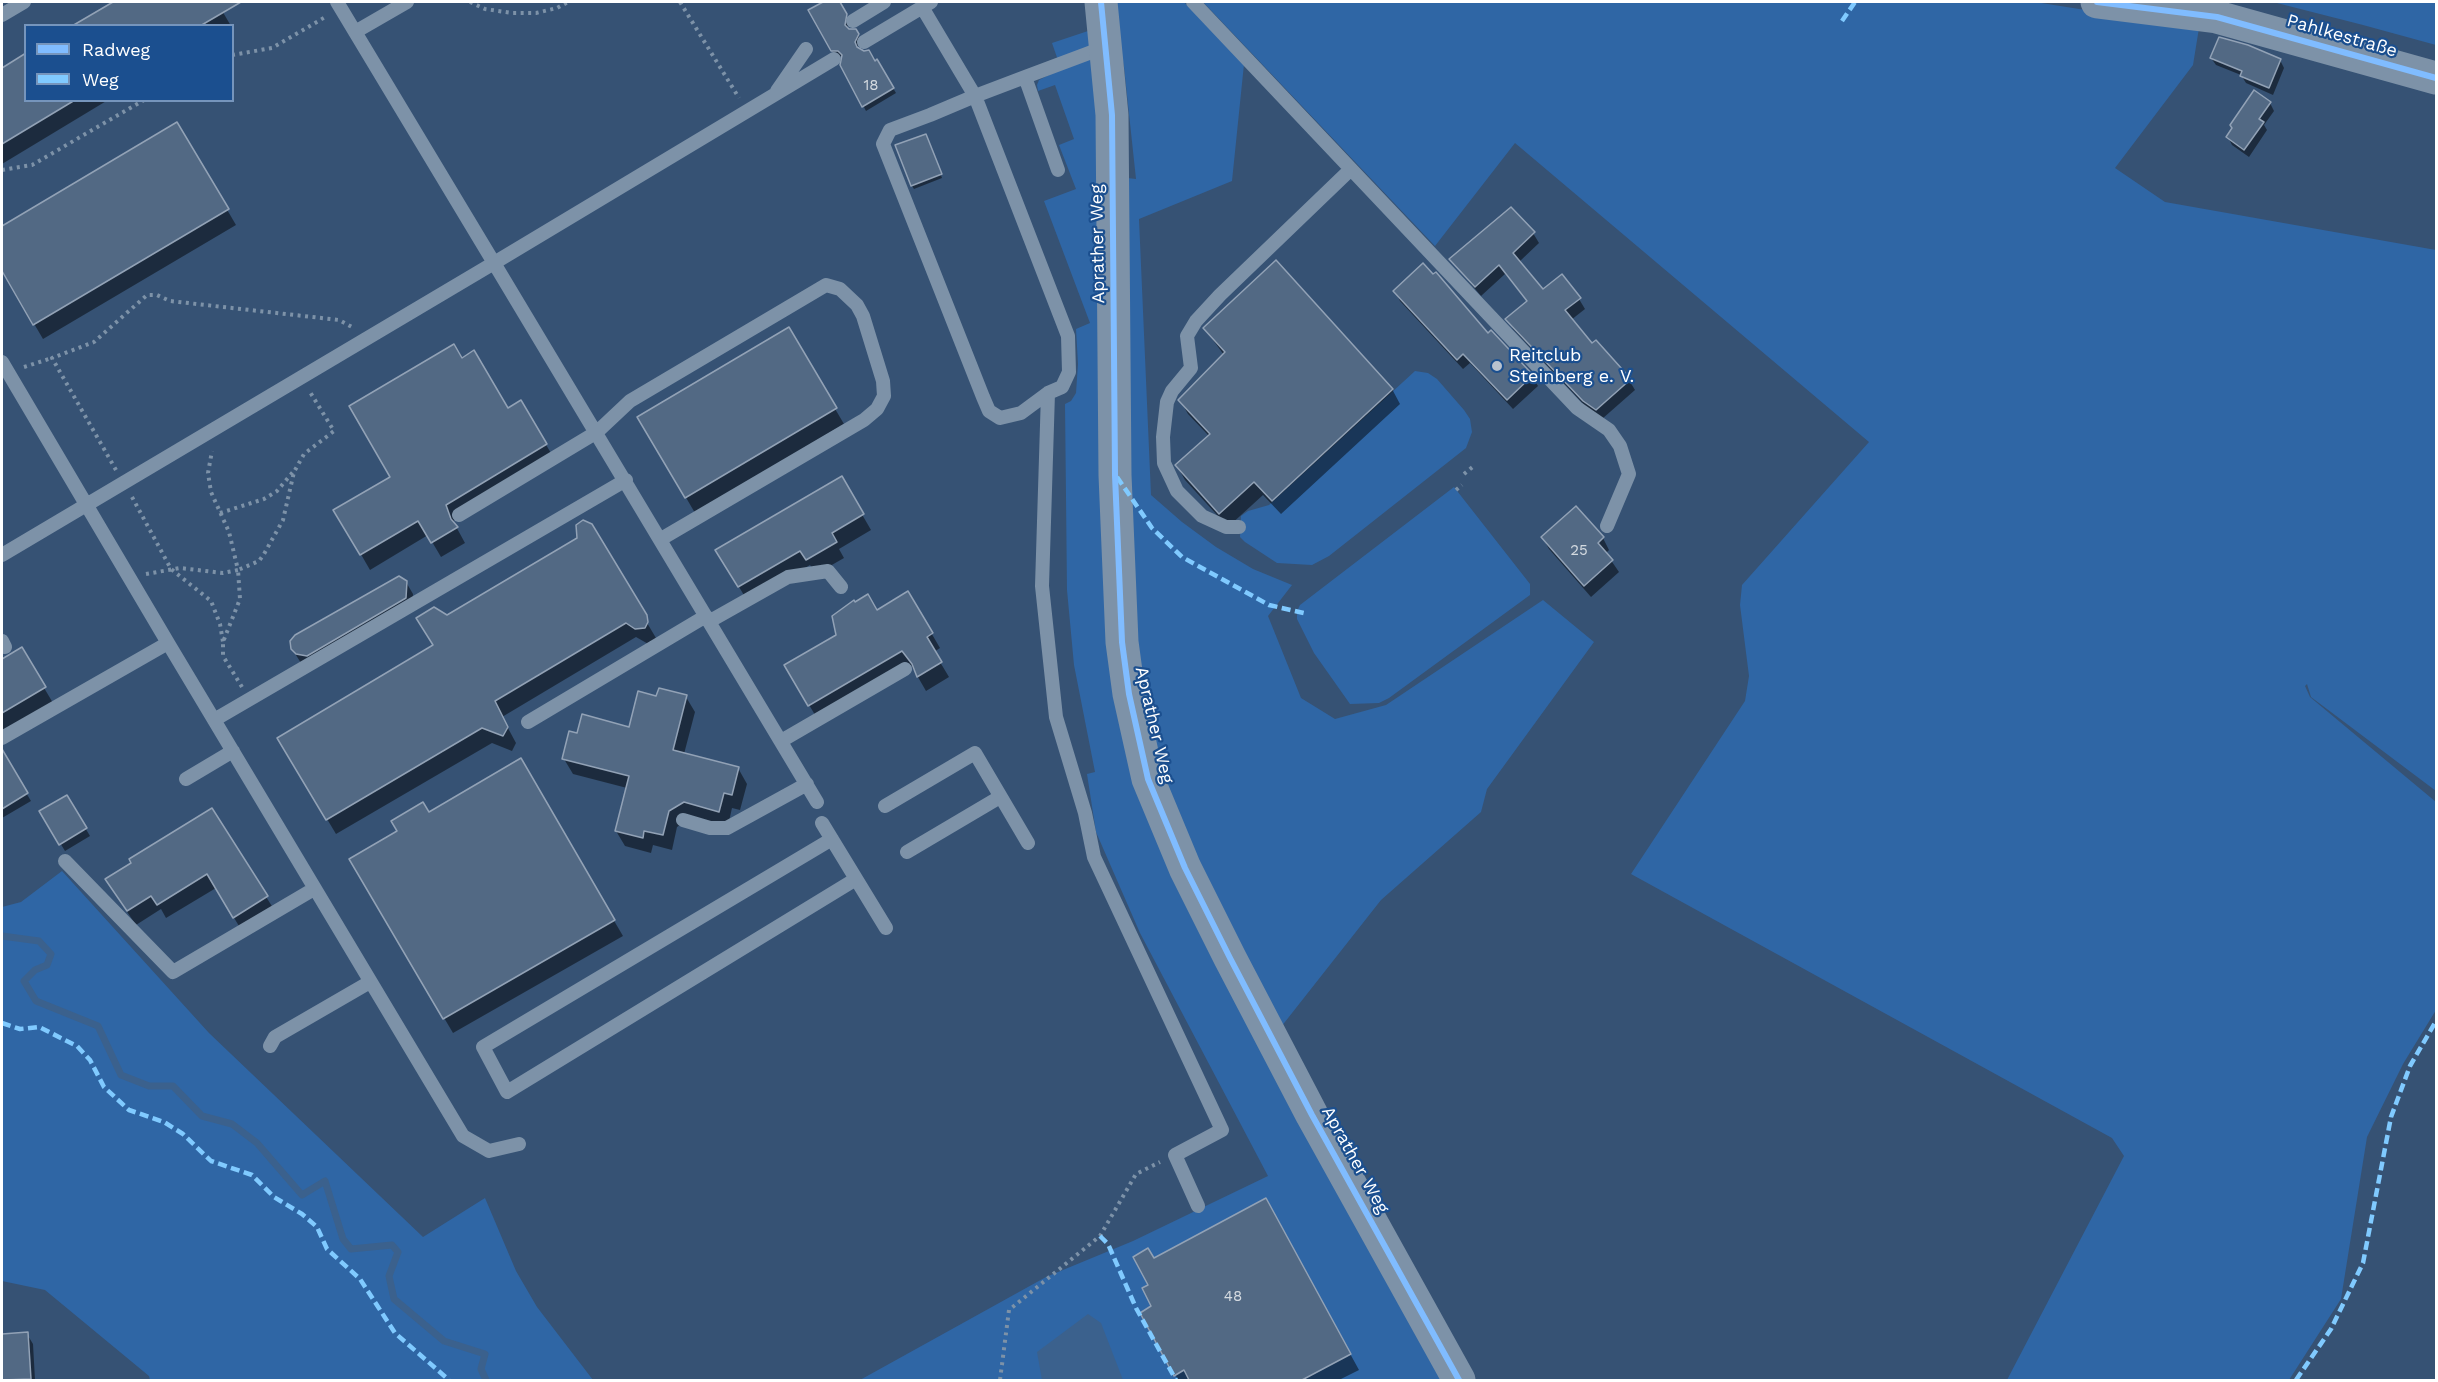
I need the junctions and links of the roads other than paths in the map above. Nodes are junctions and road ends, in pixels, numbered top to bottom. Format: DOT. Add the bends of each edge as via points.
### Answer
graph roads {
  1 [pos="407,2"];
  2 [pos="1101,2"];
  3 [pos="1192,2"];
  4 [pos="2097,2"];
  5 [pos="17,3"];
  6 [pos="339,4"];
  7 [pos="927,4"];
  8 [pos="878,5"];
  9 [pos="2,15"];
  10 [pos="852,21"];
  11 [pos="887,28"];
  12 [pos="355,32"];
  13 [pos="864,42"];
  14 [pos="1107,46"];
  15 [pos="806,49"];
  16 [pos="834,59"];
  17 [pos="1025,77"];
  18 [pos="2436,78"];
  19 [pos="774,96"];
  20 [pos="975,96"];
  21 [pos="1351,169"];
  22 [pos="1058,170"];
  23 [pos="495,263"];
  24 [pos="4,367"];
  25 [pos="1048,393"];
  26 [pos="597,432"];
  27 [pos="626,480"];
  28 [pos="87,505"];
  29 [pos="459,514"];
  30 [pos="1607,526"];
  31 [pos="1239,527"];
  32 [pos="661,539"];
  33 [pos="2,555"];
  34 [pos="841,587"];
  35 [pos="708,618"];
  36 [pos="168,643"];
  37 [pos="905,669"];
  38 [pos="214,720"];
  39 [pos="528,722"];
  40 [pos="2,738"];
  41 [pos="781,741"];
  42 [pos="233,751"];
  43 [pos="186,779"];
  44 [pos="807,784"];
  45 [pos="1000,797"];
  46 [pos="817,802"];
  47 [pos="885,806"];
  48 [pos="683,820"];
  49 [pos="822,823"];
  50 [pos="832,839"];
  51 [pos="1028,843"];
  52 [pos="908,852"];
  53 [pos="65,861"];
  54 [pos="856,879"];
  55 [pos="314,889"];
  56 [pos="886,928"];
  57 [pos="370,982"];
  58 [pos="270,1047"];
  59 [pos="519,1144"];
  60 [pos="1198,1206"];
  61 [pos="1459,1380"];
  1 -- 12 [label="lane"];
  2 -- 14 [label="street, Aprather Weg"];
  3 -- 21 [label="lane"];
  4 -- 18 [label="street, Pahlkestraße" via="2217,17"];
  5 -- 9 [label="lane"];
  6 -- 12 [label="lane"];
  7 -- 11 [label="lane"];
  7 -- 20 [label="lane"];
  8 -- 10 [label="lane"];
  8 -- 11 [label="lane"];
  11 -- 13 [label="lane"];
  12 -- 23 [label="lane"];
  14 -- 17 [label="lane"];
  14 -- 61 [label="street, Aprather Weg" via="1112,115 1115,475 1122,642 1148,779 1185,868 1230,958"];
  15 -- 19 [label="lane"];
  16 -- 19 [label="lane"];
  17 -- 20 [label="lane"];
  17 -- 22 [label="lane"];
  19 -- 23 [label="lane"];
  20 -- 25 [label="lane" via="1068,336 1069,372 1062,387"];
  20 -- 25 [label="lane" via="890,130 883,144 989,411 1000,418 1021,413"];
  21 -- 30 [label="lane" via="1577,408 1609,430 1620,446 1629,474"];
  21 -- 31 [label="lane" via="1220,295 1186,336 1191,368 1167,402 1163,437 1166,470 1177,492 1202,516 1226,527"];
  23 -- 26 [label="lane"];
  23 -- 28 [label="lane"];
  24 -- 28 [label="lane"];
  25 -- 60 [label="lane" via="1042,586 1056,717 1094,857 1222,1130 1174,1155"];
  26 -- 27 [label="lane"];
  26 -- 29 [label="lane"];
  26 -- 32 [label="lane" via="630,401 826,285 840,289 857,305 883,381 884,396 878,409"];
  27 -- 32 [label="lane"];
  27 -- 38 [label="lane"];
  28 -- 33 [label="lane"];
  28 -- 36 [label="lane"];
  32 -- 35 [label="lane"];
  34 -- 35 [label="lane" via="828,571 788,577"];
  35 -- 39 [label="lane"];
  35 -- 41 [label="lane"];
  36 -- 38 [label="lane"];
  36 -- 40 [label="lane"];
  37 -- 41 [label="lane"];
  38 -- 42 [label="lane"];
  41 -- 44 [label="lane"];
  42 -- 43 [label="lane"];
  42 -- 55 [label="lane"];
  44 -- 46 [label="lane"];
  44 -- 48 [label="lane" via="727,828 710,828"];
  45 -- 47 [label="lane" via="975,753"];
  45 -- 51 [label="lane"];
  45 -- 52 [label="lane"];
  49 -- 50 [label="lane"];
  50 -- 54 [label="lane"];
  50 -- 54 [label="lane" via="483,1047 507,1092"];
  53 -- 55 [label="lane" via="173,972"];
  54 -- 56 [label="lane"];
  55 -- 57 [label="lane"];
  57 -- 58 [label="lane" via="275,1037"];
  57 -- 59 [label="lane" via="463,1137 489,1151"];
}
